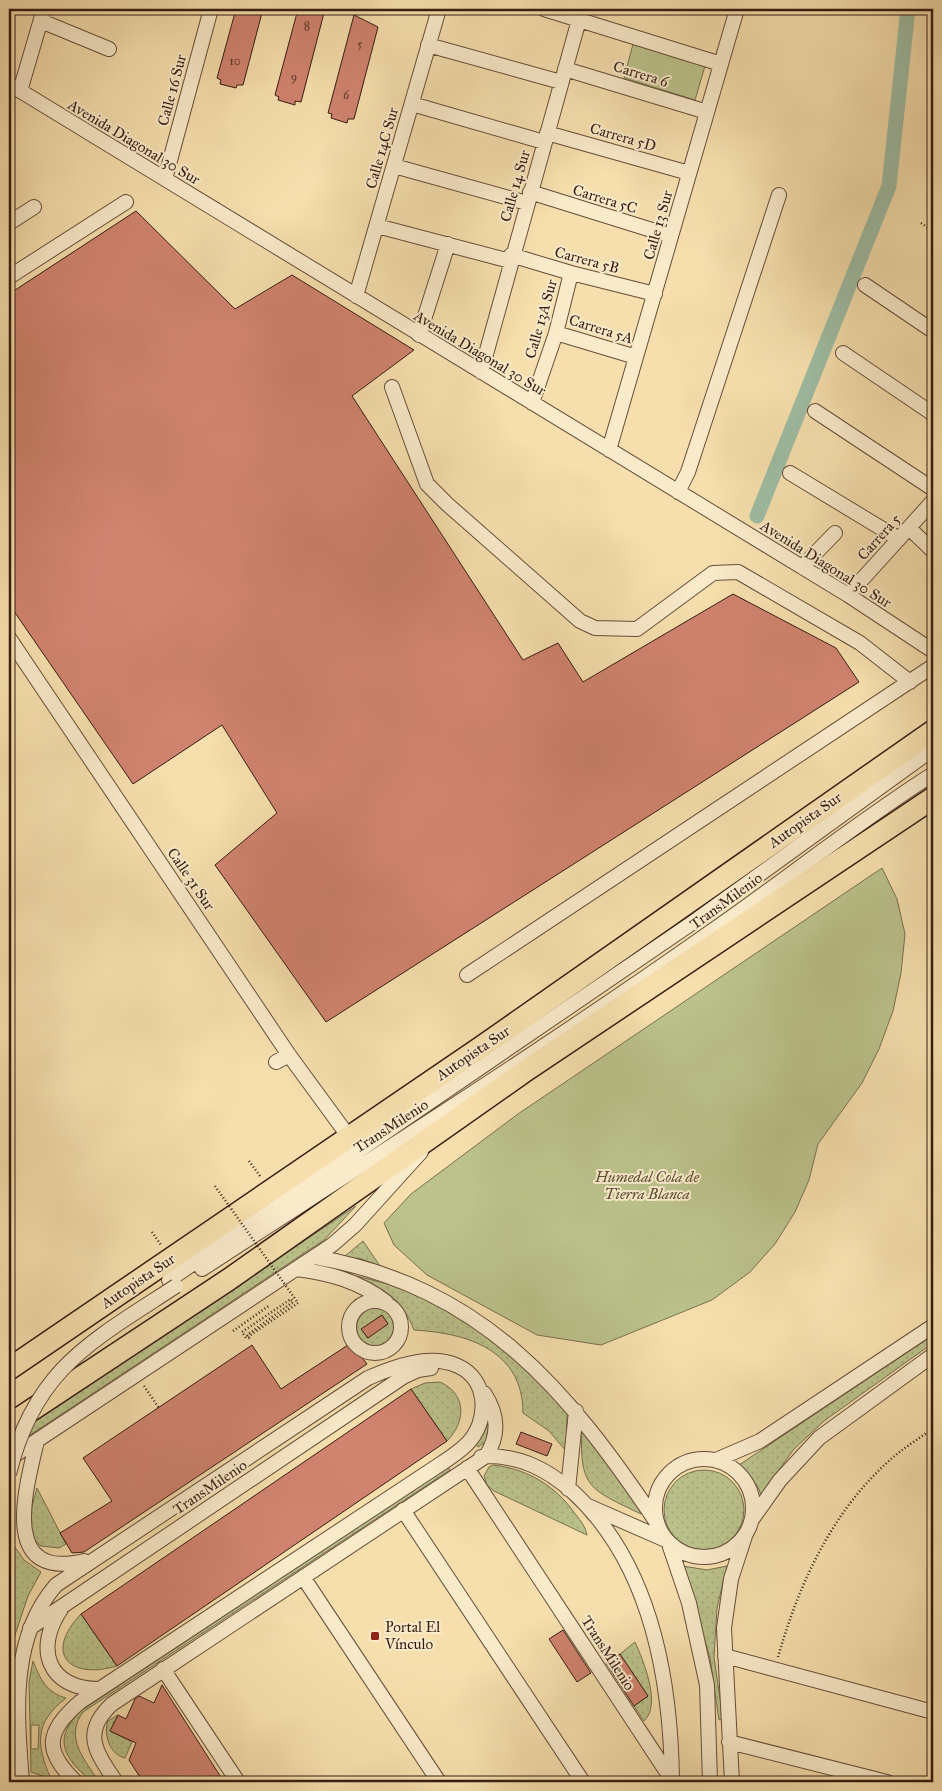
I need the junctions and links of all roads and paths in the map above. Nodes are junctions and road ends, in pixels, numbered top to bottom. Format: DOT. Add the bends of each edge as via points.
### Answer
graph roads {
  1 [pos="211,9"];
  2 [pos="439,9"];
  3 [pos="544,9"];
  4 [pos="737,9"];
  5 [pos="580,14"];
  6 [pos="43,15"];
  7 [pos="428,45"];
  8 [pos="109,49"];
  9 [pos="721,64"];
  10 [pos="563,75"];
  11 [pos="14,88"];
  12 [pos="412,104"];
  13 [pos="707,112"];
  14 [pos="546,137"];
  15 [pos="394,166"];
  16 [pos="690,173"];
  17 [pos="164,179"];
  18 [pos="779,195"];
  19 [pos="528,198"];
  20 [pos="126,202"];
  21 [pos="34,207"];
  22 [pos="9,223"];
  23 [pos="921,223"];
  24 [pos="377,226"];
  25 [pos="933,231"];
  26 [pos="671,236"];
  27 [pos="448,244"];
  28 [pos="510,258"];
  29 [pos="571,273"];
  30 [pos="9,277"];
  31 [pos="865,285"];
  32 [pos="655,294"];
  33 [pos="356,296"];
  34 [pos="933,331"];
  35 [pos="556,333"];
  36 [pos="420,335"];
  37 [pos="843,353"];
  38 [pos="636,357"];
  39 [pos="480,372"];
  40 [pos="392,387"];
  41 [pos="532,403"];
  42 [pos="814,410"];
  43 [pos="933,414"];
  44 [pos="609,450"];
  45 [pos="790,473"];
  46 [pos="933,489"];
  47 [pos="678,492"];
  48 [pos="933,502"];
  49 [pos="909,528"];
  50 [pos="835,533"];
  51 [pos="899,539"];
  52 [pos="933,551"];
  53 [pos="802,567"];
  54 [pos="848,595"];
  55 [pos="9,638"];
  56 [pos="933,651"];
  57 [pos="933,666"];
  58 [pos="910,682"];
  59 [pos="933,731"];
  60 [pos="933,749"];
  61 [pos="933,774"];
  62 [pos="933,798"];
  63 [pos="467,975"];
  64 [pos="440,1131"];
  65 [pos="349,1137"];
  66 [pos="249,1161"];
  67 [pos="261,1178"];
  68 [pos="215,1186"];
  69 [pos="152,1232"];
  70 [pos="161,1246"];
  71 [pos="315,1257"];
  72 [pos="296,1269"];
  73 [pos="172,1283"];
  74 [pos="289,1290"];
  75 [pos="281,1296"];
  76 [pos="273,1302"];
  77 [pos="391,1306"];
  78 [pos="933,1326"];
  79 [pos="233,1331"];
  80 [pos="250,1339"];
  81 [pos="933,1355"];
  82 [pos="9,1369"];
  83 [pos="143,1385"];
  84 [pos="480,1387"];
  85 [pos="159,1408"];
  86 [pos="576,1411"];
  87 [pos="9,1425"];
  88 [pos="933,1428"];
  89 [pos="37,1441"];
  90 [pos="9,1446"];
  91 [pos="486,1456"];
  92 [pos="9,1460"];
  93 [pos="716,1460"];
  94 [pos="436,1467"];
  95 [pos="467,1468"];
  96 [pos="9,1474"];
  97 [pos="568,1489"];
  98 [pos="587,1505"];
  99 [pos="403,1510"];
  100 [pos="752,1519"];
  101 [pos="657,1523"];
  102 [pos="747,1532"];
  103 [pos="668,1541"];
  104 [pos="94,1558"];
  105 [pos="303,1577"];
  106 [pos="64,1604"];
  107 [pos="30,1628"];
  108 [pos="725,1656"];
  109 [pos="163,1668"];
  110 [pos="774,1670"];
  111 [pos="99,1690"];
  112 [pos="933,1712"];
  113 [pos="729,1742"];
  114 [pos="9,1772"];
  115 [pos="672,1781"];
  116 [pos="23,1782"];
  117 [pos="76,1782"];
  118 [pos="116,1782"];
  119 [pos="238,1782"];
  120 [pos="439,1782"];
  121 [pos="583,1782"];
  122 [pos="710,1782"];
  123 [pos="732,1782"];
  124 [pos="888,1782"];
  1 -- 17 [label="street, Calle 16 Sur"];
  2 -- 7 [label="street, Calle 14C Sur"];
  3 -- 5 [label="street"];
  4 -- 9 [label="street, Calle 13 Sur"];
  5 -- 9 [label="street"];
  5 -- 10 [label="street, Calle 14 Sur"];
  6 -- 8 [label="street"];
  6 -- 11 [label="street"];
  7 -- 10 [label="street, Carrera 6"];
  7 -- 12 [label="street, Calle 14C Sur"];
  9 -- 13 [label="street, Calle 13 Sur"];
  10 -- 13 [label="street, Carrera 6"];
  10 -- 14 [label="street, Calle 14 Sur"];
  11 -- 17 [label="street, Avenida Diagonal 30 Sur"];
  12 -- 14 [label="street, Carrera 5D"];
  12 -- 15 [label="street, Calle 14C Sur"];
  13 -- 16 [label="street, Calle 13 Sur"];
  14 -- 16 [label="street, Carrera 5D"];
  14 -- 19 [label="street, Calle 14 Sur"];
  15 -- 19 [label="street, Carrera 5C"];
  15 -- 24 [label="street, Calle 14C Sur"];
  16 -- 26 [label="street, Calle 13 Sur"];
  17 -- 33 [label="street, Avenida Diagonal 30 Sur"];
  18 -- 47 [label="street" via="688,472"];
  19 -- 26 [label="street, Carrera 5C"];
  19 -- 28 [label="street, Calle 14 Sur"];
  20 -- 30 [label="street"];
  21 -- 22 [label="street"];
  23 -- 25 [label="path"];
  24 -- 27 [label="street, Carrera 5B"];
  24 -- 33 [label="street, Calle 14C Sur"];
  26 -- 32 [label="street, Calle 13 Sur"];
  27 -- 28 [label="street, Carrera 5B"];
  27 -- 36 [label="street"];
  28 -- 29 [label="street, Carrera 5B"];
  28 -- 39 [label="street, Calle 14 Sur"];
  29 -- 32 [label="street, Carrera 5B"];
  29 -- 35 [label="street, Calle 13A Sur"];
  31 -- 34 [label="street"];
  32 -- 38 [label="street, Calle 13 Sur"];
  33 -- 36 [label="street, Avenida Diagonal 30 Sur"];
  35 -- 38 [label="street, Carrera 5A"];
  35 -- 41 [label="street, Calle 13A Sur"];
  36 -- 39 [label="street, Avenida Diagonal 30 Sur"];
  37 -- 43 [label="street"];
  38 -- 44 [label="street, Calle 13 Sur"];
  39 -- 41 [label="street, Avenida Diagonal 30 Sur"];
  40 -- 58 [label="street" via="427,484 580,621 595,628 637,629 713,573 738,572 860,643"];
  41 -- 44 [label="street, Avenida Diagonal 30 Sur"];
  42 -- 46 [label="street"];
  44 -- 47 [label="street, Avenida Diagonal 30 Sur"];
  45 -- 51 [label="street"];
  47 -- 53 [label="street, Avenida Diagonal 30 Sur"];
  48 -- 49 [label="street, Carrera 5"];
  49 -- 51 [label="street, Carrera 5"];
  49 -- 52 [label="street"];
  50 -- 53 [label="street"];
  51 -- 54 [label="street, Carrera 5"];
  53 -- 54 [label="street, Avenida Diagonal 30 Sur"];
  54 -- 56 [label="street, Avenida Diagonal 30 Sur"];
  55 -- 65 [label="street, Calle 31 Sur" via="283,1058"];
  57 -- 58 [label="street"];
  58 -- 63 [label="street"];
  59 -- 65 [label="highway, Autopista Sur"];
  60 -- 73 [label="street, TransMilenio" via="695,921"];
  61 -- 73 [label="street, TransMilenio" via="708,934 442,1112"];
  62 -- 64 [label="highway"];
  64 -- 71 [label="street" via="355,1225"];
  64 -- 87 [label="highway" via="228,1280"];
  65 -- 82 [label="highway, Autopista Sur"];
  66 -- 67 [label="path"];
  68 -- 74 [label="path, bridge"];
  69 -- 70 [label="path"];
  71 -- 72 [label="street"];
  71 -- 86 [label="street" via="370,1269 426,1291 471,1317 523,1355"];
  72 -- 77 [label="street" via="331,1274 358,1284"];
  72 -- 89 [label="street"];
  73 -- 90 [label="street, TransMilenio" via="93,1330 60,1358 33,1394 15,1426"];
  73 -- 96 [label="street, TransMilenio, bridge" via="97,1338 59,1371 22,1433"];
  74 -- 75 [label="path"];
  74 -- 80 [label="path, bridge" via="298,1302 246,1338 242,1332 290,1298 293,1302 247,1335"];
  76 -- 79 [label="path"];
  78 -- 93 [label="street" via="760,1442"];
  81 -- 100 [label="street" via="819,1438 780,1480"];
  83 -- 85 [label="path"];
  84 -- 91 [label="street, TransMilenio" via="496,1420 495,1440"];
  84 -- 94 [label="street, TransMilenio" via="483,1416 477,1431 468,1443"];
  84 -- 104 [label="street, TransMilenio" via="457,1365 420,1362 388,1369 368,1378"];
  84 -- 106 [label="street, TransMilenio" via="444,1368 418,1370 402,1377"];
  86 -- 97 [label="street"];
  86 -- 101 [label="street" via="625,1474"];
  88 -- 110 [label="path" via="890,1460 853,1500 816,1555 790,1617"];
  89 -- 92 [label="street"];
  89 -- 104 [label="street, TransMilenio" via="22,1516 22,1532 27,1544 37,1557 54,1565"];
  91 -- 94 [label="street, TransMilenio"];
  91 -- 95 [label="street"];
  91 -- 97 [label="street, TransMilenio" via="505,1456 538,1467 555,1476"];
  93 -- 100 [label="street" via="742,1476 750,1489"];
  93 -- 101 [label="street" via="699,1459 672,1470 657,1494"];
  94 -- 111 [label="street, TransMilenio"];
  95 -- 99 [label="street"];
  95 -- 115 [label="street, TransMilenio"];
  97 -- 98 [label="street, TransMilenio"];
  98 -- 103 [label="street, TransMilenio"];
  98 -- 115 [label="street, TransMilenio" via="612,1539 640,1590 663,1676"];
  99 -- 105 [label="street"];
  99 -- 121 [label="street"];
  100 -- 102 [label="street"];
  101 -- 103 [label="street"];
  102 -- 103 [label="street" via="731,1548 710,1556 688,1553"];
  102 -- 108 [label="street" via="726,1604"];
  103 -- 122 [label="street" via="689,1603 708,1686"];
  104 -- 107 [label="street, TransMilenio" via="56,1585 40,1605"];
  105 -- 109 [label="street"];
  105 -- 120 [label="street"];
  106 -- 107 [label="street, TransMilenio"];
  106 -- 111 [label="street, TransMilenio" via="49,1630 48,1657 52,1669 63,1681 84,1690"];
  107 -- 116 [label="street, TransMilenio" via="19,1675"];
  108 -- 110 [label="street"];
  108 -- 113 [label="street"];
  109 -- 118 [label="street" via="112,1704 97,1721 94,1742 98,1755"];
  109 -- 119 [label="street"];
  110 -- 112 [label="street"];
  111 -- 117 [label="street, TransMilenio" via="64,1716 53,1737 54,1755"];
  113 -- 123 [label="street"];
  113 -- 124 [label="street"];
  114 -- 116 [label="street, TransMilenio"];
}
